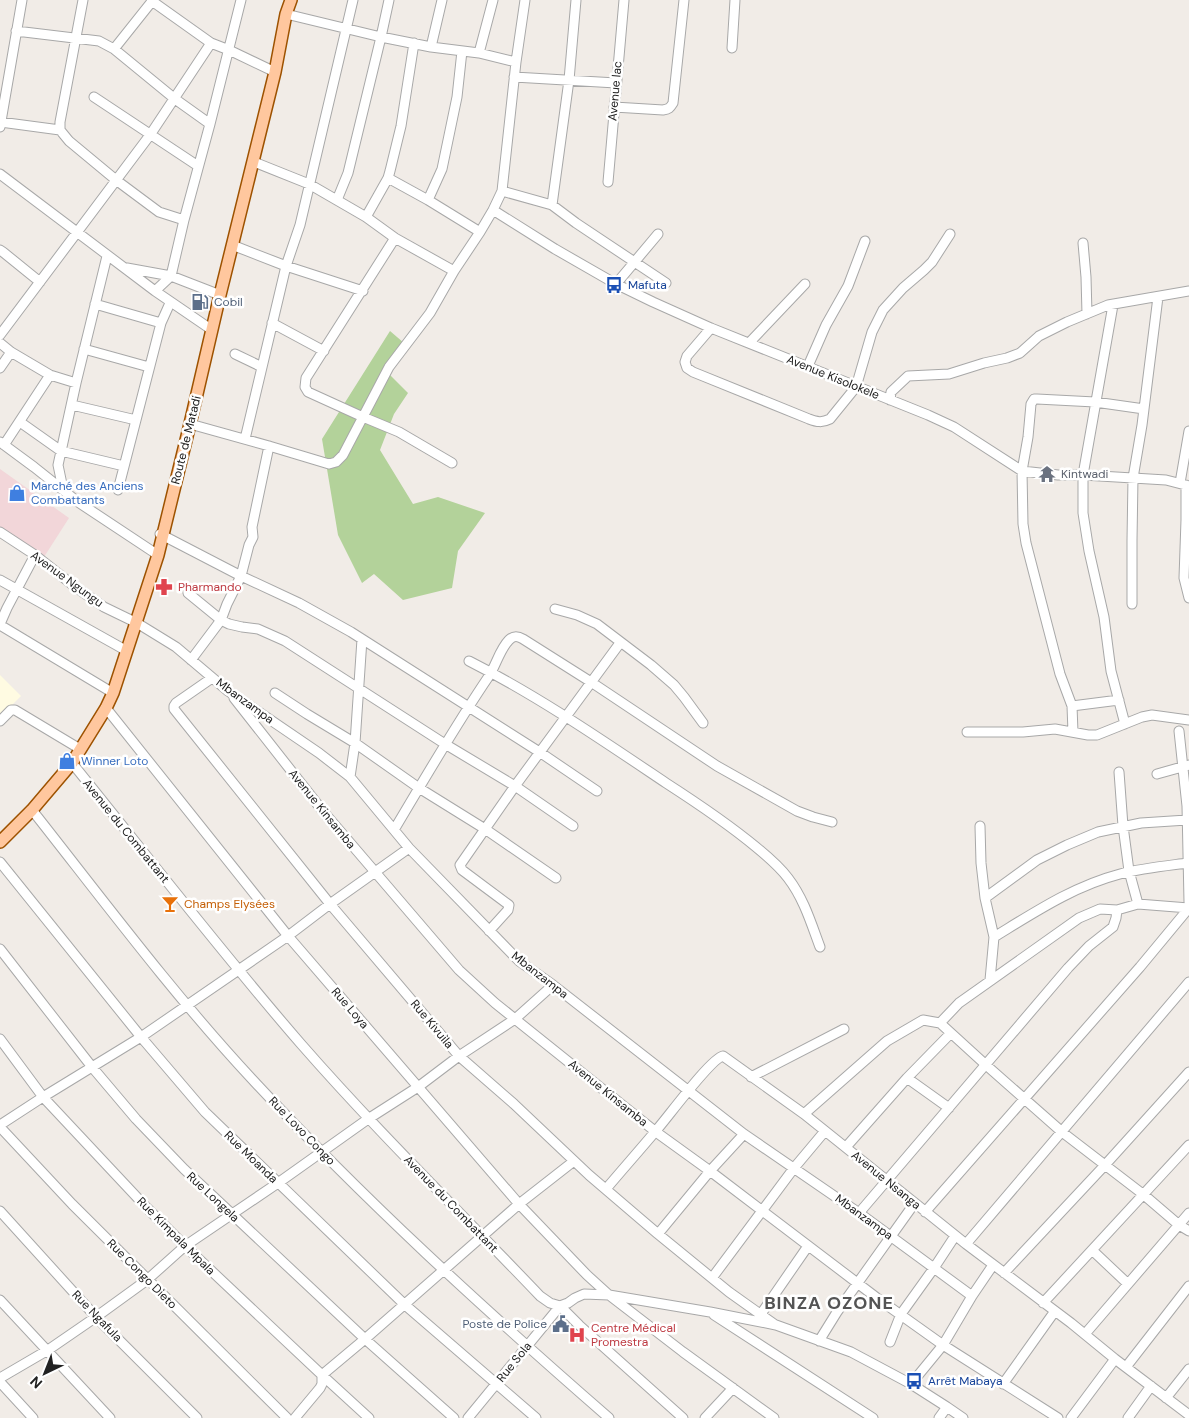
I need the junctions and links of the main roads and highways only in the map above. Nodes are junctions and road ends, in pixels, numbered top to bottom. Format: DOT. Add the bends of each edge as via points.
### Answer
graph roads {
  1 [pos="291,0"];
  2 [pos="0,842"];
  1 -- 2 [label="main road, Route de Matadi" via="158,555 113,694 72,763"];
}
